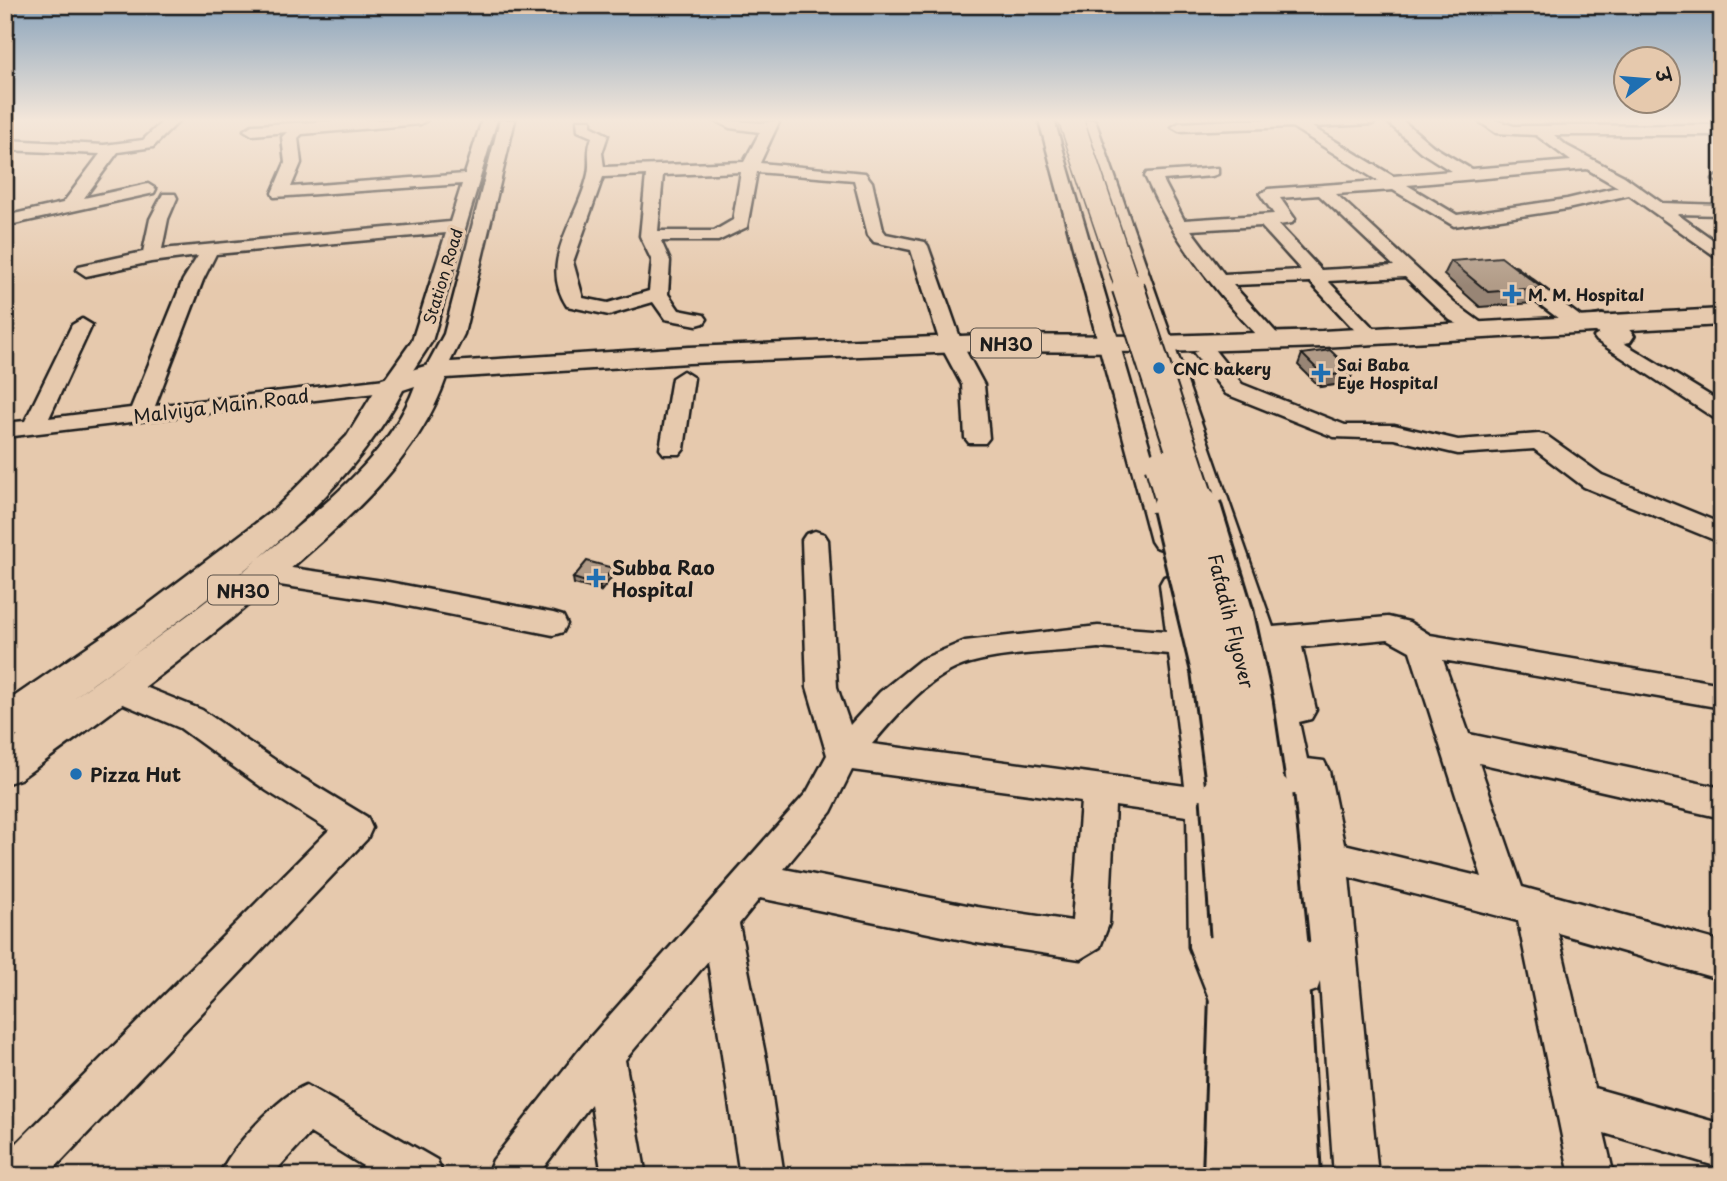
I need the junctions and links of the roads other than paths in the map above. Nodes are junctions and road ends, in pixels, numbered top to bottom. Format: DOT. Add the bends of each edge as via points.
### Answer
graph roads {
  1 [pos="91,175"];
  2 [pos="286,175"];
  3 [pos="472,175"];
  4 [pos="494,175"];
  5 [pos="596,175"];
  6 [pos="655,175"];
  7 [pos="749,175"];
  8 [pos="848,175"];
  9 [pos="1060,175"];
  10 [pos="1072,175"];
  11 [pos="1091,175"];
  12 [pos="1106,175"];
  13 [pos="1163,175"];
  14 [pos="1380,175"];
  15 [pos="1458,175"];
  16 [pos="1609,175"];
  17 [pos="471,178"];
  18 [pos="1393,183"];
  19 [pos="1631,188"];
  20 [pos="148,189"];
  21 [pos="1329,190"];
  22 [pos="169,198"];
  23 [pos="1659,208"];
  24 [pos="67,209"];
  25 [pos="1722,210"];
  26 [pos="5,221"];
  27 [pos="1267,222"];
  28 [pos="1181,225"];
  29 [pos="457,228"];
  30 [pos="649,236"];
  31 [pos="206,250"];
  32 [pos="1722,255"];
  33 [pos="151,257"];
  34 [pos="1504,268"];
  35 [pos="86,270"];
  36 [pos="1410,271"];
  37 [pos="1316,276"];
  38 [pos="1221,280"];
  39 [pos="658,294"];
  40 [pos="1722,317"];
  41 [pos="697,319"];
  42 [pos="82,325"];
  43 [pos="1480,330"];
  44 [pos="1601,330"];
  45 [pos="1722,332"];
  46 [pos="1371,335"];
  47 [pos="1273,340"];
  48 [pos="1164,349"];
  49 [pos="1108,350"];
  50 [pos="1205,353"];
  51 [pos="957,355"];
  52 [pos="683,377"];
  53 [pos="432,382"];
  54 [pos="387,395"];
  55 [pos="1722,413"];
  56 [pos="140,414"];
  57 [pos="34,426"];
  58 [pos="5,429"];
  59 [pos="72,430"];
  60 [pos="977,438"];
  61 [pos="5,446"];
  62 [pos="672,449"];
  63 [pos="1722,534"];
  64 [pos="816,540"];
  65 [pos="264,574"];
  66 [pos="553,624"];
  67 [pos="1274,638"];
  68 [pos="1183,643"];
  69 [pos="1423,645"];
  70 [pos="118,688"];
  71 [pos="1722,696"];
  72 [pos="5,724"];
  73 [pos="1458,745"];
  74 [pos="843,755"];
  75 [pos="5,767"];
  76 [pos="1099,789"];
  77 [pos="1722,803"];
  78 [pos="1204,804"];
  79 [pos="1329,856"];
  80 [pos="752,880"];
  81 [pos="1521,904"];
  82 [pos="719,919"];
  83 [pos="1259,940"];
  84 [pos="1722,961"];
  85 [pos="1237,1018"];
  86 [pos="604,1054"];
  87 [pos="1577,1104"];
  88 [pos="1722,1146"];
  89 [pos="1288,1159"];
  90 [pos="16,1176"];
  91 [pos="241,1176"];
  92 [pos="421,1176"];
  93 [pos="509,1176"];
  94 [pos="624,1176"];
  95 [pos="762,1176"];
  96 [pos="1235,1176"];
  97 [pos="1356,1176"];
  98 [pos="1592,1176"];
  1 -- 24 [label="street"];
  2 -- 17 [label="street" via="280,193"];
  3 -- 17 [label="street, Station Road"];
  4 -- 53 [label="street, Station Road" via="454,334"];
  5 -- 39 [label="street" via="564,262 574,302 609,309"];
  6 -- 30 [label="street"];
  7 -- 30 [label="street" via="741,223 719,236"];
  8 -- 51 [label="street" via="864,182 874,231 880,238 919,246"];
  9 -- 49 [label="street"];
  10 -- 83 [label="highway, Fafadih Flyover, bridge" via="1155,444 1201,613 1229,797"];
  11 -- 83 [label="highway, Fafadih Flyover, bridge" via="1181,444 1235,625 1267,803"];
  12 -- 48 [label="street"];
  13 -- 28 [label="street" via="1153,176"];
  14 -- 18 [label="street"];
  15 -- 18 [label="street"];
  16 -- 19 [label="street"];
  17 -- 29 [label="street, Station Road"];
  18 -- 19 [label="street" via="1454,221 1567,204"];
  18 -- 21 [label="street"];
  19 -- 23 [label="street"];
  20 -- 24 [label="street"];
  21 -- 27 [label="street" via="1268,194 1286,219"];
  21 -- 36 [label="street" via="1326,194"];
  22 -- 33 [label="street"];
  23 -- 25 [label="street"];
  23 -- 32 [label="street"];
  24 -- 26 [label="street"];
  27 -- 28 [label="street"];
  27 -- 37 [label="street"];
  28 -- 38 [label="street"];
  29 -- 31 [label="street"];
  29 -- 54 [label="street, Station Road" via="422,341"];
  30 -- 39 [label="street" via="661,261"];
  31 -- 33 [label="street"];
  31 -- 56 [label="street"];
  33 -- 35 [label="street"];
  34 -- 44 [label="street"];
  36 -- 37 [label="street"];
  36 -- 43 [label="street" via="1459,320"];
  37 -- 38 [label="street"];
  37 -- 46 [label="street" via="1323,289"];
  38 -- 47 [label="street"];
  39 -- 41 [label="street" via="672,315"];
  40 -- 44 [label="main road, NH30"];
  42 -- 57 [label="street"];
  43 -- 44 [label="main road, NH30"];
  43 -- 46 [label="main road, NH30"];
  44 -- 45 [label="main road, NH30"];
  44 -- 50 [label="main road, NH30"];
  44 -- 55 [label="street"];
  46 -- 47 [label="main road, NH30"];
  47 -- 48 [label="main road, NH30"];
  48 -- 49 [label="main road, NH30"];
  48 -- 50 [label="main road, NH30"];
  48 -- 67 [label="street"];
  49 -- 51 [label="main road, NH30"];
  49 -- 68 [label="street" via="1170,560"];
  50 -- 63 [label="street" via="1234,389 1342,432 1394,432 1458,447 1539,441 1593,481"];
  51 -- 52 [label="main road, NH30"];
  51 -- 53 [label="main road, NH30" via="690,355"];
  51 -- 60 [label="street" via="973,385"];
  52 -- 53 [label="main road, NH30"];
  52 -- 62 [label="street"];
  53 -- 54 [label="main road"];
  53 -- 65 [label="main road, NH30" via="383,462"];
  54 -- 56 [label="street, Malviya Main Road"];
  54 -- 59 [label="street"];
  54 -- 72 [label="main road, NH30" via="359,441 314,492 183,598"];
  56 -- 59 [label="street, Malviya Main Road"];
  57 -- 58 [label="street, Malviya Main Road"];
  57 -- 59 [label="street, Malviya Main Road"];
  59 -- 61 [label="street"];
  64 -- 74 [label="street" via="822,687"];
  65 -- 66 [label="street" via="383,591"];
  65 -- 70 [label="main road, NH30"];
  67 -- 68 [label="street"];
  67 -- 69 [label="street" via="1388,628"];
  67 -- 79 [label="street"];
  67 -- 89 [label="street" via="1304,842 1308,929"];
  68 -- 74 [label="street" via="1098,637 965,652 931,668 891,701"];
  68 -- 78 [label="street"];
  69 -- 71 [label="street"];
  69 -- 73 [label="street"];
  70 -- 75 [label="main road, NH30"];
  70 -- 90 [label="street" via="191,719 355,828"];
  73 -- 77 [label="street"];
  73 -- 81 [label="street"];
  74 -- 76 [label="street"];
  74 -- 80 [label="street" via="819,802"];
  76 -- 78 [label="street"];
  76 -- 80 [label="street" via="1090,924 1080,941"];
  78 -- 85 [label="street" via="1208,947"];
  79 -- 81 [label="street"];
  79 -- 97 [label="street"];
  80 -- 82 [label="street"];
  81 -- 84 [label="street"];
  81 -- 87 [label="street"];
  82 -- 86 [label="street"];
  82 -- 95 [label="street" via="747,1064"];
  83 -- 85 [label="highway, Fafadih Flyover"];
  83 -- 89 [label="highway, Fafadih Flyover"];
  85 -- 96 [label="highway, Fafadih Flyover"];
  86 -- 93 [label="street"];
  86 -- 94 [label="street"];
  87 -- 88 [label="street"];
  87 -- 98 [label="street"];
  91 -- 92 [label="street" via="306,1106"];
}
